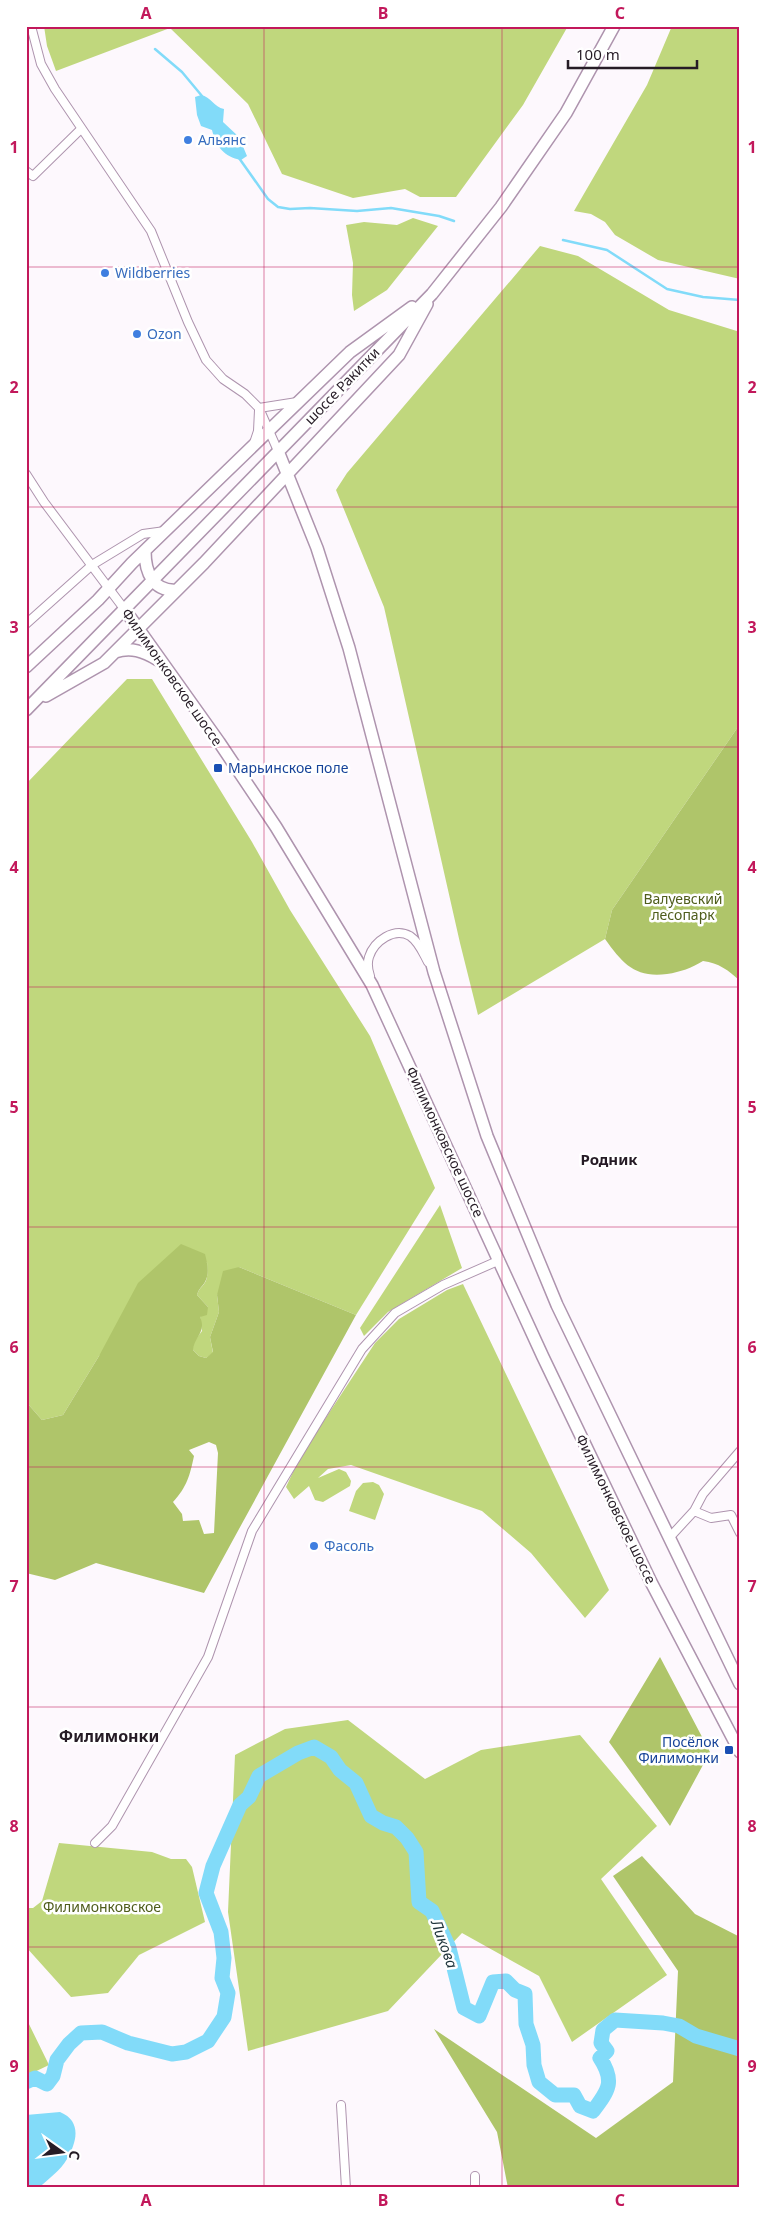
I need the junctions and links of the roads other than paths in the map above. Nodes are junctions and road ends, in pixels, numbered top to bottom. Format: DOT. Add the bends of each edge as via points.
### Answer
graph roads {
  1 [pos="31,26"];
  2 [pos="614,26"];
  3 [pos="81,129"];
  4 [pos="26,171"];
  5 [pos="432,294"];
  6 [pos="297,402"];
  7 [pos="259,408"];
  8 [pos="270,430"];
  9 [pos="253,446"];
  10 [pos="278,451"];
  11 [pos="288,473"];
  12 [pos="26,474"];
  13 [pos="166,530"];
  14 [pos="145,551"];
  15 [pos="92,565"];
  16 [pos="153,582"];
  17 [pos="109,588"];
  18 [pos="177,590"];
  19 [pos="125,610"];
  20 [pos="26,624"];
  21 [pos="139,629"];
  22 [pos="115,652"];
  23 [pos="162,663"];
  24 [pos="26,667"];
  25 [pos="30,707"];
  26 [pos="434,972"];
  27 [pos="372,985"];
  28 [pos="500,1260"];
  29 [pos="740,1452"];
  30 [pos="694,1511"];
  31 [pos="736,1514"];
  32 [pos="740,1532"];
  33 [pos="670,1538"];
  34 [pos="740,1684"];
  35 [pos="740,1752"];
  36 [pos="95,1843"];
  37 [pos="341,2105"];
  38 [pos="475,2176"];
  39 [pos="346,2188"];
  40 [pos="475,2188"];
  1 -- 3 [label="street" via="41,64"];
  2 -- 5 [label="main road, шоссе Ракитки" via="566,113 501,206"];
  3 -- 4 [label="street" via="33,176"];
  3 -- 7 [label="street" via="151,231 206,360 218,375"];
  5 -- 6 [label="main road" via="350,352"];
  5 -- 10 [label="main road, шоссе Ракитки"];
  5 -- 11 [label="main road" via="399,354"];
  6 -- 7 [label="street"];
  6 -- 8 [label="main road"];
  7 -- 8 [label="street"];
  7 -- 9 [label="street" via="258,431"];
  8 -- 9 [label="main road"];
  8 -- 10 [label="street"];
  9 -- 10 [label="main road" via="269,446"];
  9 -- 13 [label="main road"];
  10 -- 11 [label="main road"];
  10 -- 16 [label="main road, шоссе Ракитки"];
  11 -- 18 [label="main road"];
  11 -- 26 [label="main road" via="317,548 350,651"];
  12 -- 15 [label="street, Филимонковское шоссе"];
  13 -- 14 [label="main road"];
  13 -- 15 [label="street" via="143,534"];
  14 -- 16 [label="main road" via="146,567"];
  14 -- 17 [label="main road"];
  15 -- 17 [label="street, Филимонковское шоссе"];
  15 -- 20 [label="street"];
  16 -- 18 [label="main road" via="162,589"];
  16 -- 19 [label="main road, шоссе Ракитки"];
  17 -- 19 [label="street, Филимонковское шоссе"];
  17 -- 24 [label="main road"];
  18 -- 21 [label="main road"];
  19 -- 21 [label="main road, Филимонковское шоссе"];
  19 -- 25 [label="main road, шоссе Ракитки"];
  21 -- 22 [label="main road"];
  21 -- 23 [label="main road, Филимонковское шоссе"];
  22 -- 23 [label="main road" via="135,650"];
  22 -- 25 [label="main road" via="104,663"];
  23 -- 27 [label="main road, Филимонковское шоссе" via="276,827"];
  26 -- 27 [label="street" via="417,942 397,933 380,941 369,957"];
  26 -- 33 [label="main road" via="487,1136 557,1305"];
  27 -- 28 [label="main road, Филимонковское шоссе"];
  28 -- 35 [label="main road, Филимонковское шоссе" via="651,1582"];
  28 -- 36 [label="street" via="444,1285 395,1313 362,1349 252,1531 208,1657 112,1826"];
  29 -- 30 [label="street" via="703,1494"];
  30 -- 31 [label="street" via="711,1518"];
  30 -- 33 [label="street"];
  31 -- 32 [label="street"];
  33 -- 34 [label="main road"];
  37 -- 39 [label="street"];
  38 -- 40 [label="street"];
}
